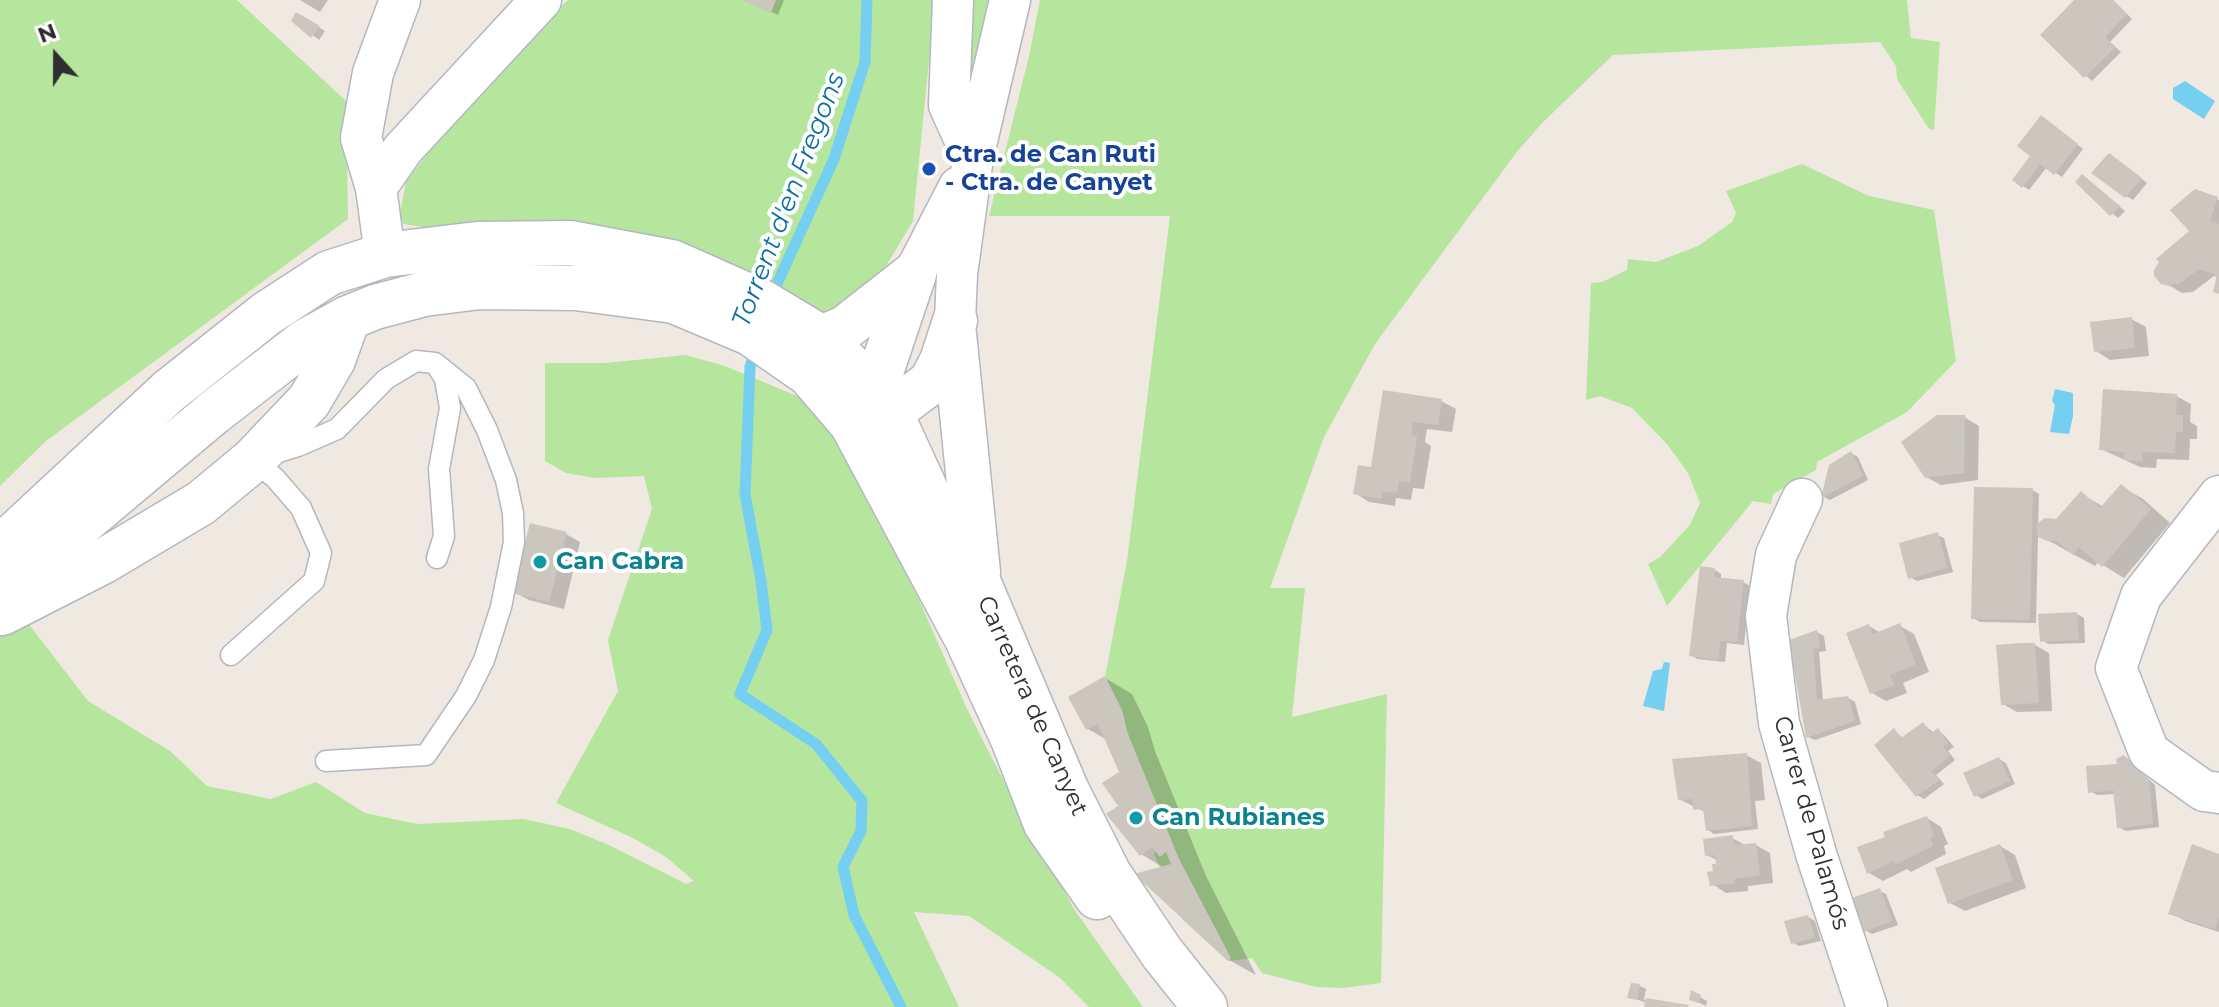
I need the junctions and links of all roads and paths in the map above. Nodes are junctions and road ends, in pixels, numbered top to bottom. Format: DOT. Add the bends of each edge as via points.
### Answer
graph roads {
  1 [pos="400,0"];
  2 [pos="541,0"];
  3 [pos="953,0"];
  4 [pos="1010,0"];
  5 [pos="973,158"];
  6 [pos="376,188"];
  7 [pos="385,255"];
  8 [pos="914,274"];
  9 [pos="671,282"];
  10 [pos="348,318"];
  11 [pos="955,321"];
  12 [pos="815,356"];
  13 [pos="435,363"];
  14 [pos="878,394"];
  15 [pos="213,413"];
  16 [pos="253,460"];
  17 [pos="2219,496"];
  18 [pos="1802,499"];
  19 [pos="39,512"];
  20 [pos="0,548"];
  21 [pos="437,558"];
  22 [pos="980,586"];
  23 [pos="0,592"];
  24 [pos="0,614"];
  25 [pos="967,639"];
  26 [pos="231,655"];
  27 [pos="326,761"];
  28 [pos="2219,793"];
  29 [pos="1144,924"];
  30 [pos="1175,1007"];
  31 [pos="1205,1007"];
  32 [pos="1227,1007"];
  33 [pos="1867,1007"];
  1 -- 6 [label="street" via="373,73 361,138"];
  2 -- 6 [label="street" via="403,149"];
  3 -- 5 [label="street" via="949,105"];
  4 -- 5 [label="street"];
  5 -- 8 [label="street"];
  5 -- 11 [label="street"];
  6 -- 7 [label="street"];
  7 -- 9 [label="street" via="477,244 571,243"];
  7 -- 15 [label="street" via="311,304 227,374"];
  7 -- 19 [label="street" via="329,273 266,314 169,391"];
  8 -- 12 [label="street"];
  8 -- 14 [label="street"];
  9 -- 10 [label="street" via="633,278 576,288 480,287 424,294"];
  9 -- 12 [label="street" via="762,302"];
  10 -- 15 [label="street" via="306,341"];
  10 -- 16 [label="street" via="333,360 309,401"];
  11 -- 14 [label="street" via="931,382 907,400"];
  11 -- 22 [label="street"];
  12 -- 14 [label="street, Carretera de Canyet"];
  12 -- 25 [label="street"];
  13 -- 16 [label="lane" via="416,361 386,379 337,429"];
  13 -- 21 [label="lane" via="445,379 450,408 439,469 444,536"];
  13 -- 27 [label="lane" via="466,388 506,480 514,542 501,607 466,696 426,755"];
  14 -- 22 [label="street, Carretera de Canyet" via="935,510"];
  14 -- 25 [label="street" via="876,429 949,572"];
  15 -- 16 [label="street"];
  15 -- 19 [label="street" via="173,421"];
  15 -- 23 [label="street"];
  16 -- 24 [label="street" via="201,503"];
  16 -- 26 [label="lane" via="301,508 321,553 314,581"];
  17 -- 28 [label="street" via="2141,596 2116,668 2149,752 2204,791"];
  18 -- 33 [label="street, Carrer de Palamós" via="1776,555 1766,616 1779,723"];
  19 -- 20 [label="street"];
  22 -- 29 [label="street, Carretera de Canyet" via="1067,791 1109,874"];
  25 -- 30 [label="street, Carretera de Canyet" via="1046,824"];
  29 -- 31 [label="street, Carretera de Canyet"];
  29 -- 32 [label="street"];
}
